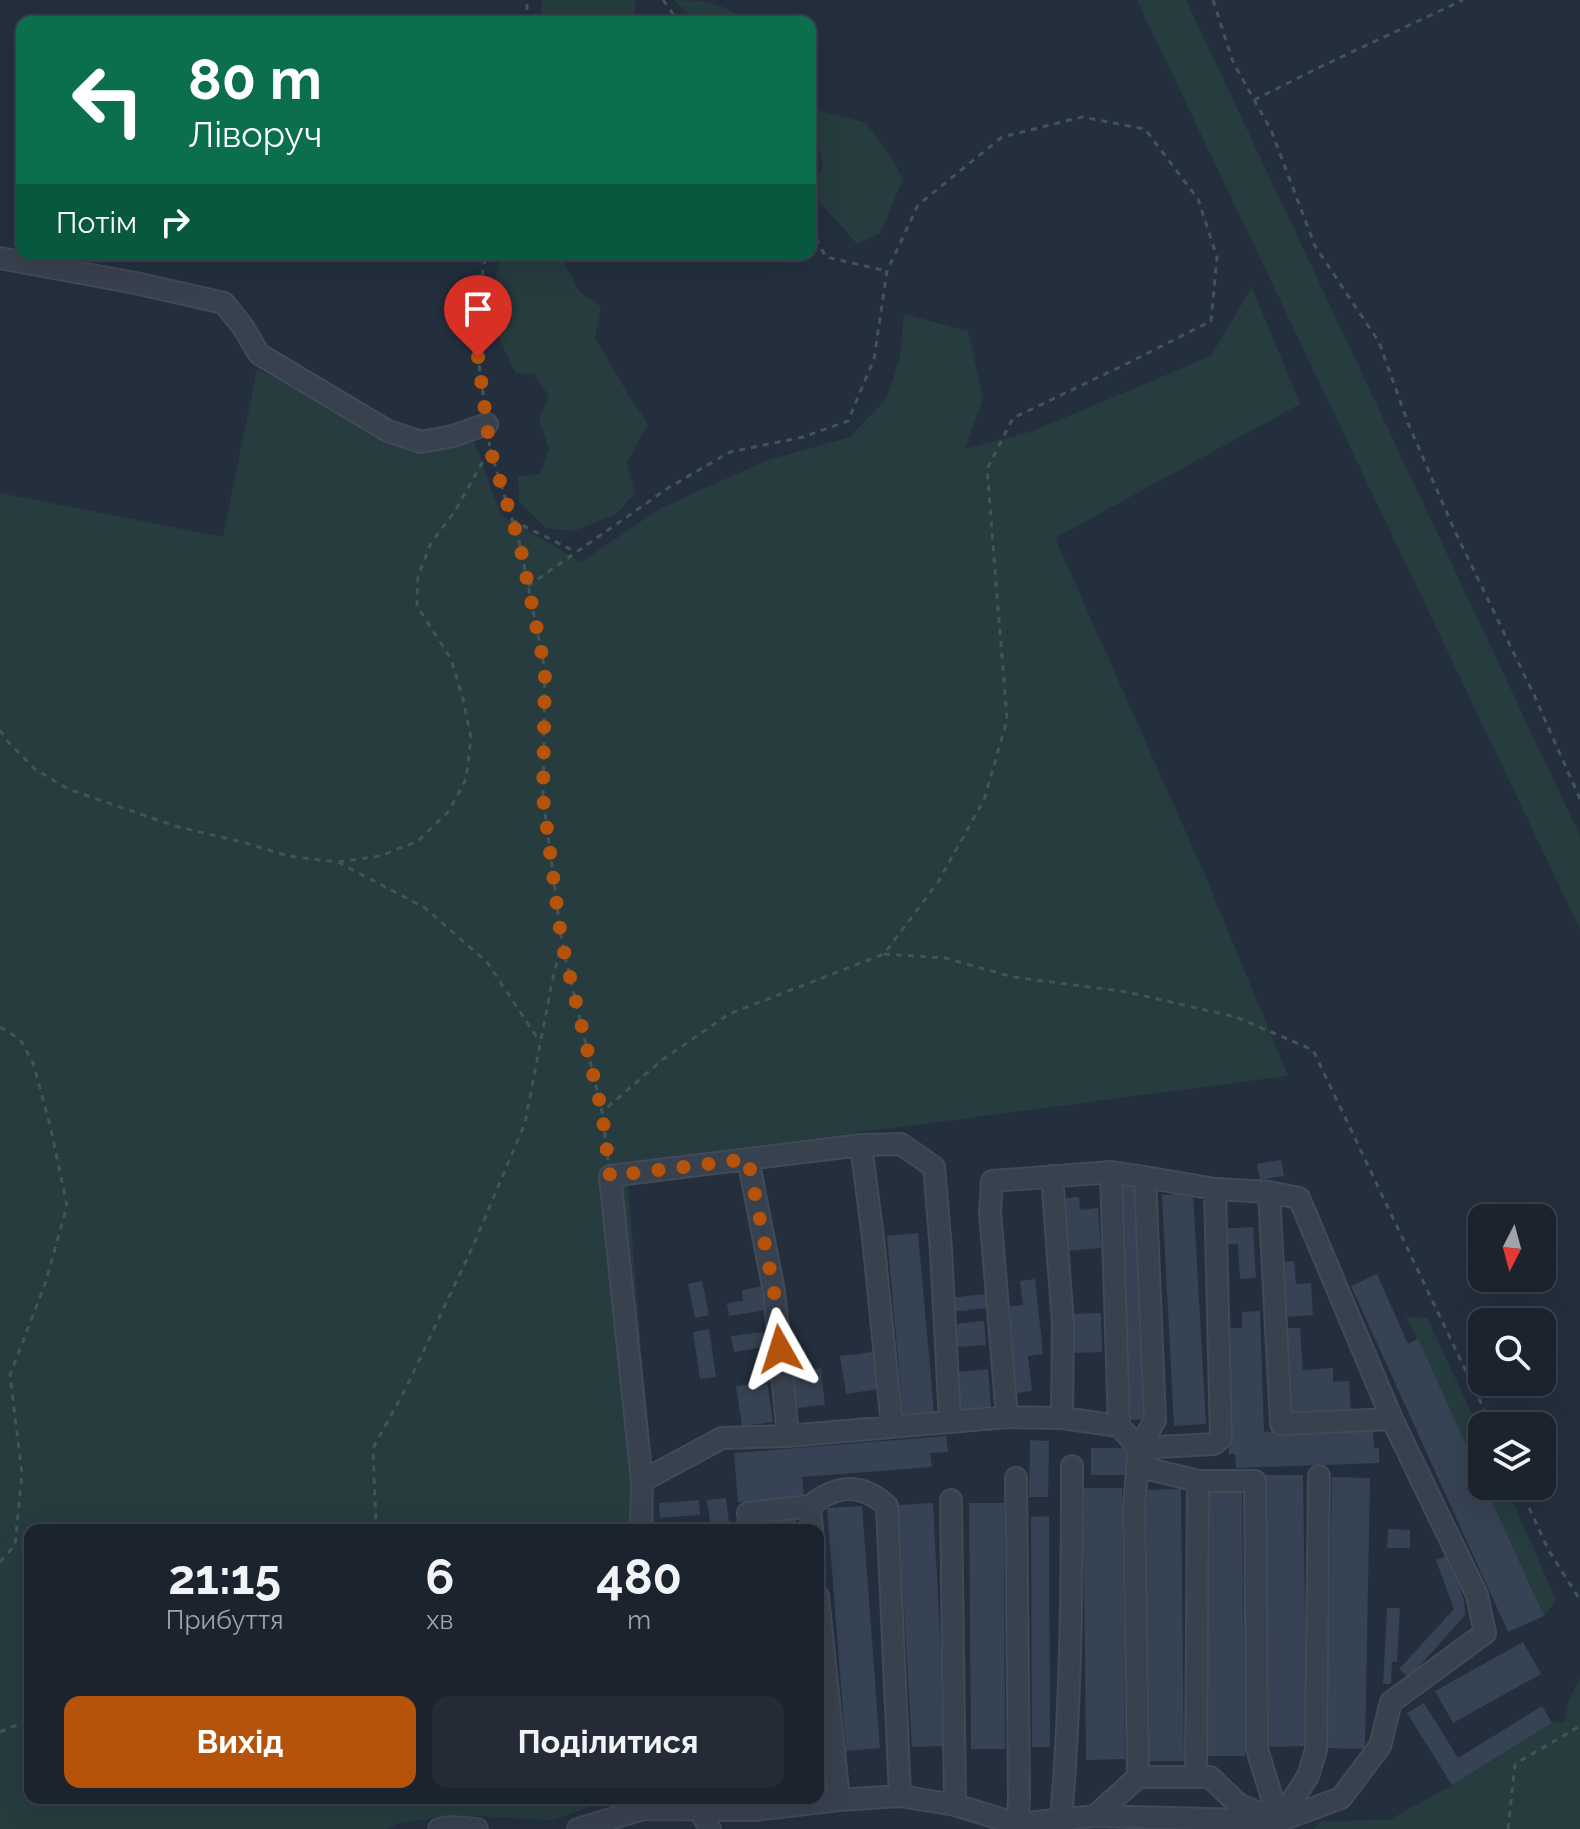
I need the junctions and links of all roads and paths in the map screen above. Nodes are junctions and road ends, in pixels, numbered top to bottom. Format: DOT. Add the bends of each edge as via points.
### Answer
graph roads {
  1 [pos="1213,0"];
  2 [pos="1463,0"];
  3 [pos="1254,100"];
  4 [pos="816,239"];
  5 [pos="0,258"];
  6 [pos="485,260"];
  7 [pos="887,271"];
  8 [pos="487,424"];
  9 [pos="490,449"];
  10 [pos="512,520"];
  11 [pos="576,552"];
  12 [pos="528,586"];
  13 [pos="0,730"];
  14 [pos="1580,799"];
  15 [pos="338,862"];
  16 [pos="562,943"];
  17 [pos="884,954"];
  18 [pos="0,1027"];
  19 [pos="540,1042"];
  20 [pos="602,1112"];
  21 [pos="861,1145"];
  22 [pos="748,1159"];
  23 [pos="1111,1172"];
  24 [pos="610,1176"];
  25 [pos="1052,1176"];
  26 [pos="1145,1177"];
  27 [pos="1215,1189"];
  28 [pos="1269,1192"];
  29 [pos="0,1375"];
  30 [pos="10,1375"];
  31 [pos="1485,1412"];
  32 [pos="1007,1417"];
  33 [pos="1062,1418"];
  34 [pos="1392,1419"];
  35 [pos="950,1421"];
  36 [pos="892,1426"];
  37 [pos="1119,1426"];
  38 [pos="788,1436"];
  39 [pos="1139,1448"];
  40 [pos="1072,1466"];
  41 [pos="1319,1476"];
  42 [pos="1016,1478"];
  43 [pos="642,1481"];
  44 [pos="1198,1481"];
  45 [pos="951,1500"];
  46 [pos="1525,1500"];
  47 [pos="810,1506"];
  48 [pos="376,1524"];
  49 [pos="641,1524"];
  50 [pos="749,1524"];
  51 [pos="812,1524"];
  52 [pos="0,1562"];
  53 [pos="1580,1600"];
  54 [pos="824,1654"];
  55 [pos="24,1722"];
  56 [pos="1580,1726"];
  57 [pos="0,1732"];
  58 [pos="1138,1777"];
  59 [pos="1196,1777"];
  60 [pos="900,1796"];
  61 [pos="839,1800"];
  62 [pos="824,1802"];
  63 [pos="643,1804"];
  64 [pos="811,1804"];
  65 [pos="955,1805"];
  66 [pos="763,1811"];
  67 [pos="1095,1816"];
  68 [pos="705,1820"];
  69 [pos="1061,1820"];
  70 [pos="1279,1825"];
  71 [pos="1017,1826"];
  72 [pos="439,1829"];
  73 [pos="477,1829"];
  74 [pos="578,1829"];
  75 [pos="1508,1829"];
  1 -- 3 [label="path" via="1233,62"];
  2 -- 3 [label="path"];
  3 -- 14 [label="path" via="1271,130 1315,246 1379,342 1447,514"];
  4 -- 7 [label="path" via="826,257"];
  5 -- 8 [label="lane" via="224,303 259,354 388,431 421,442"];
  6 -- 8 [label="path" via="478,357"];
  7 -- 11 [label="path" via="874,359 848,421 803,437 730,452"];
  7 -- 17 [label="path" via="918,205 1002,137 1082,117 1145,129 1198,199 1217,257 1211,321 1013,418 987,469 1007,720 984,800 938,882"];
  8 -- 9 [label="path"];
  9 -- 10 [label="path"];
  9 -- 15 [label="path" via="431,543 418,576 417,606 451,659 463,699 471,738 466,779 449,811 418,841 380,856"];
  10 -- 11 [label="path"];
  10 -- 12 [label="path"];
  11 -- 12 [label="path"];
  12 -- 16 [label="path" via="545,670 543,797"];
  13 -- 15 [label="path" via="35,769 68,789 175,826 288,856"];
  15 -- 19 [label="path" via="425,908 487,962"];
  16 -- 19 [label="path"];
  16 -- 20 [label="path"];
  17 -- 20 [label="path" via="729,1014 662,1060"];
  17 -- 31 [label="path" via="945,958 1013,977 1127,992 1236,1017 1313,1050"];
  18 -- 30 [label="path" via="20,1039 33,1063 67,1206 45,1284"];
  19 -- 48 [label="path" via="525,1123 420,1360 373,1448"];
  20 -- 24 [label="path"];
  21 -- 22 [label="lane"];
  21 -- 35 [label="lane" via="901,1144 934,1167"];
  21 -- 36 [label="lane"];
  22 -- 24 [label="lane"];
  22 -- 38 [label="lane" via="774,1291"];
  23 -- 25 [label="lane"];
  23 -- 26 [label="lane"];
  23 -- 37 [label="lane"];
  24 -- 43 [label="lane"];
  25 -- 32 [label="lane" via="992,1181"];
  25 -- 33 [label="lane" via="1063,1324"];
  26 -- 27 [label="lane"];
  26 -- 39 [label="lane" via="1155,1420"];
  27 -- 28 [label="lane"];
  27 -- 39 [label="lane" via="1221,1438 1214,1444"];
  28 -- 34 [label="lane" via="1299,1198"];
  28 -- 34 [label="lane" via="1281,1424"];
  29 -- 30 [label="path"];
  30 -- 52 [label="path" via="22,1474 15,1545"];
  32 -- 33 [label="lane"];
  32 -- 35 [label="lane"];
  33 -- 37 [label="lane"];
  34 -- 70 [label="lane" via="1477,1595 1485,1633 1391,1702 1380,1746 1341,1798"];
  35 -- 36 [label="lane"];
  36 -- 38 [label="lane"];
  37 -- 39 [label="lane"];
  38 -- 43 [label="lane" via="722,1438"];
  39 -- 44 [label="lane" via="1149,1469"];
  39 -- 58 [label="lane" via="1134,1506"];
  40 -- 69 [label="lane"];
  41 -- 70 [label="lane" via="1316,1750 1308,1776"];
  42 -- 71 [label="lane"];
  43 -- 49 [label="lane"];
  44 -- 59 [label="lane"];
  44 -- 70 [label="lane" via="1255,1481 1257,1749"];
  45 -- 65 [label="lane"];
  46 -- 53 [label="path"];
  47 -- 50 [label="lane" via="748,1513"];
  47 -- 51 [label="lane"];
  47 -- 60 [label="lane" via="837,1490 858,1489 887,1506"];
  54 -- 61 [label="lane"];
  55 -- 57 [label="path"];
  56 -- 75 [label="path" via="1515,1764"];
  58 -- 59 [label="lane"];
  58 -- 67 [label="lane"];
  59 -- 70 [label="lane" via="1210,1777 1238,1804"];
  60 -- 61 [label="lane"];
  60 -- 65 [label="lane"];
  61 -- 62 [label="lane"];
  63 -- 68 [label="lane"];
  63 -- 74 [label="lane"];
  64 -- 66 [label="lane"];
  65 -- 71 [label="lane"];
  66 -- 68 [label="lane"];
  67 -- 69 [label="lane"];
  67 -- 70 [label="lane"];
  69 -- 71 [label="lane"];
  72 -- 73 [label="lane"];
}
